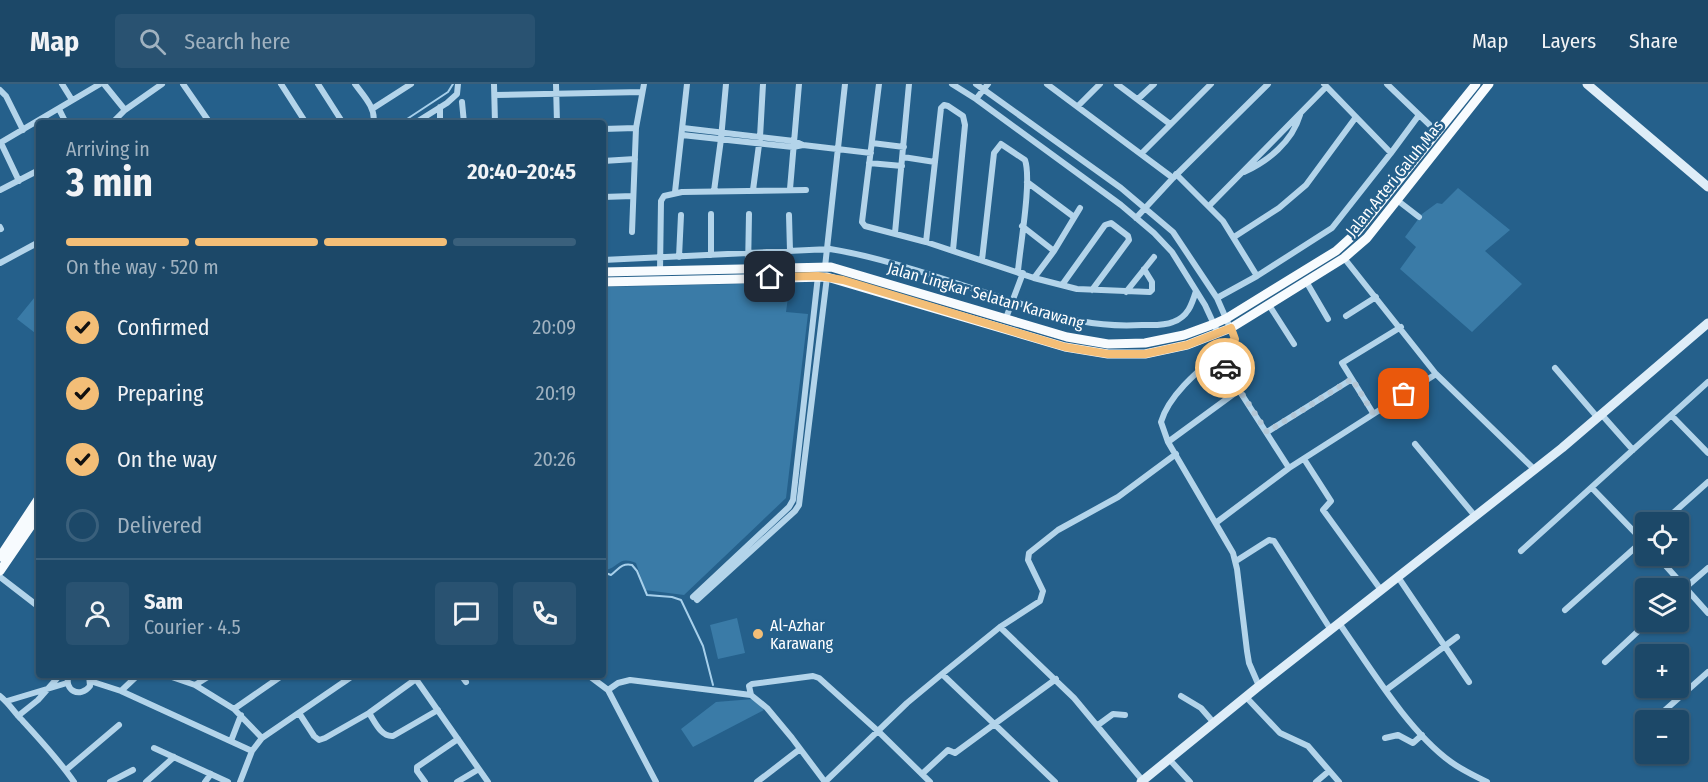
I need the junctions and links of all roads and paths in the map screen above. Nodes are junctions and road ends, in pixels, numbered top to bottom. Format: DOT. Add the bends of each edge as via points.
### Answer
graph roads {
  1 [pos="62,84"];
  2 [pos="102,84"];
  3 [pos="162,84"];
  4 [pos="183,84"];
  5 [pos="281,84"];
  6 [pos="318,84"];
  7 [pos="355,84"];
  8 [pos="394,84"];
  9 [pos="411,84"];
  10 [pos="458,84"];
  11 [pos="494,84"];
  12 [pos="556,84"];
  13 [pos="644,84"];
  14 [pos="687,84"];
  15 [pos="726,84"];
  16 [pos="763,84"];
  17 [pos="799,84"];
  18 [pos="844,84"];
  19 [pos="879,84"];
  20 [pos="909,84"];
  21 [pos="952,84"];
  22 [pos="976,84"];
  23 [pos="1047,84"];
  24 [pos="1100,84"];
  25 [pos="1117,84"];
  26 [pos="1154,84"];
  27 [pos="1210,84"];
  28 [pos="1269,84"];
  29 [pos="1387,84"];
  30 [pos="1476,84"];
  31 [pos="1489,84"];
  32 [pos="1587,84"];
  33 [pos="1325,85"];
  34 [pos="986,87"];
  35 [pos="0,90"];
  36 [pos="399,92"];
  37 [pos="642,92"];
  38 [pos="556,94"];
  39 [pos="495,95"];
  40 [pos="976,99"];
  41 [pos="1138,99"];
  42 [pos="72,100"];
  43 [pos="462,102"];
  44 [pos="1078,106"];
  45 [pos="440,107"];
  46 [pos="58,109"];
  47 [pos="372,109"];
  48 [pos="125,110"];
  49 [pos="1419,115"];
  50 [pos="1356,117"];
  51 [pos="40,120"];
  52 [pos="64,120"];
  53 [pos="115,120"];
  54 [pos="208,120"];
  55 [pos="304,120"];
  56 [pos="341,120"];
  57 [pos="373,120"];
  58 [pos="420,120"];
  59 [pos="440,120"];
  60 [pos="464,120"];
  61 [pos="495,120"];
  62 [pos="557,120"];
  63 [pos="36,122"];
  64 [pos="1170,124"];
  65 [pos="636,128"];
  66 [pos="606,129"];
  67 [pos="23,130"];
  68 [pos="682,131"];
  69 [pos="1437,132"];
  70 [pos="722,136"];
  71 [pos="760,140"];
  72 [pos="0,143"];
  73 [pos="872,143"];
  74 [pos="793,144"];
  75 [pos="904,147"];
  76 [pos="836,149"];
  77 [pos="871,153"];
  78 [pos="1142,153"];
  79 [pos="1391,153"];
  80 [pos="903,157"];
  81 [pos="635,159"];
  82 [pos="606,161"];
  83 [pos="935,162"];
  84 [pos="869,163"];
  85 [pos="902,166"];
  86 [pos="36,172"];
  87 [pos="1174,176"];
  88 [pos="19,181"];
  89 [pos="1027,182"];
  90 [pos="1708,187"];
  91 [pos="790,189"];
  92 [pos="0,190"];
  93 [pos="753,190"];
  94 [pos="806,190"];
  95 [pos="714,191"];
  96 [pos="675,192"];
  97 [pos="633,196"];
  98 [pos="606,197"];
  99 [pos="1397,200"];
  100 [pos="1209,206"];
  101 [pos="1145,207"];
  102 [pos="1080,208"];
  103 [pos="711,214"];
  104 [pos="749,214"];
  105 [pos="681,215"];
  106 [pos="789,215"];
  107 [pos="1074,217"];
  108 [pos="1419,217"];
  109 [pos="1136,218"];
  110 [pos="1023,226"];
  111 [pos="632,232"];
  112 [pos="895,233"];
  113 [pos="1234,237"];
  114 [pos="926,242"];
  115 [pos="36,244"];
  116 [pos="825,249"];
  117 [pos="953,250"];
  118 [pos="790,251"];
  119 [pos="1054,251"];
  120 [pos="748,253"];
  121 [pos="711,255"];
  122 [pos="679,257"];
  123 [pos="1154,257"];
  124 [pos="661,258"];
  125 [pos="1344,258"];
  126 [pos="606,260"];
  127 [pos="982,260"];
  128 [pos="0,263"];
  129 [pos="748,269"];
  130 [pos="1144,269"];
  131 [pos="660,271"];
  132 [pos="606,272"];
  133 [pos="1020,272"];
  134 [pos="823,273"];
  135 [pos="1257,276"];
  136 [pos="1034,278"];
  137 [pos="606,282"];
  138 [pos="1307,283"];
  139 [pos="1062,285"];
  140 [pos="1092,290"];
  141 [pos="1196,291"];
  142 [pos="1126,292"];
  143 [pos="1376,297"];
  144 [pos="1217,298"];
  145 [pos="1012,301"];
  146 [pos="1269,305"];
  147 [pos="970,307"];
  148 [pos="1346,316"];
  149 [pos="966,317"];
  150 [pos="1006,318"];
  151 [pos="1227,318"];
  152 [pos="1328,319"];
  153 [pos="1708,322"];
  154 [pos="1401,327"];
  155 [pos="1216,328"];
  156 [pos="1231,328"];
  157 [pos="1294,344"];
  158 [pos="1217,356"];
  159 [pos="1555,368"];
  160 [pos="1436,374"];
  161 [pos="1352,379"];
  162 [pos="1708,382"];
  163 [pos="1239,390"];
  164 [pos="1373,413"];
  165 [pos="1600,416"];
  166 [pos="1672,416"];
  167 [pos="1267,432"];
  168 [pos="1168,442"];
  169 [pos="1415,444"];
  170 [pos="1633,450"];
  171 [pos="1708,453"];
  172 [pos="1176,454"];
  173 [pos="1304,459"];
  174 [pos="1289,468"];
  175 [pos="1535,470"];
  176 [pos="1708,482"];
  177 [pos="1592,488"];
  178 [pos="36,502"];
  179 [pos="1674,512"];
  180 [pos="1475,516"];
  181 [pos="36,518"];
  182 [pos="1216,522"];
  183 [pos="1635,530"];
  184 [pos="1635,549"];
  185 [pos="1521,551"];
  186 [pos="0,556"];
  187 [pos="1236,561"];
  188 [pos="1666,566"];
  189 [pos="1708,568"];
  190 [pos="0,571"];
  191 [pos="0,577"];
  192 [pos="1398,577"];
  193 [pos="1678,578"];
  194 [pos="1689,584"];
  195 [pos="1381,590"];
  196 [pos="1689,591"];
  197 [pos="695,598"];
  198 [pos="36,605"];
  199 [pos="1565,610"];
  200 [pos="1708,613"];
  201 [pos="1339,623"];
  202 [pos="1000,627"];
  203 [pos="1331,630"];
  204 [pos="1637,632"];
  205 [pos="1457,637"];
  206 [pos="1444,646"];
  207 [pos="1605,662"];
  208 [pos="1708,672"];
  209 [pos="942,674"];
  210 [pos="58,678"];
  211 [pos="68,678"];
  212 [pos="89,678"];
  213 [pos="135,678"];
  214 [pos="174,678"];
  215 [pos="207,678"];
  216 [pos="279,678"];
  217 [pos="350,678"];
  218 [pos="413,678"];
  219 [pos="415,678"];
  220 [pos="463,678"];
  221 [pos="592,678"];
  222 [pos="1056,680"];
  223 [pos="465,682"];
  224 [pos="1469,682"];
  225 [pos="67,683"];
  226 [pos="195,686"];
  227 [pos="1259,686"];
  228 [pos="48,690"];
  229 [pos="608,690"];
  230 [pos="1386,690"];
  231 [pos="121,691"];
  232 [pos="751,695"];
  233 [pos="1181,696"];
  234 [pos="1246,697"];
  235 [pos="3,698"];
  236 [pos="234,709"];
  237 [pos="438,710"];
  238 [pos="1665,710"];
  239 [pos="299,713"];
  240 [pos="369,713"];
  241 [pos="241,715"];
  242 [pos="1125,715"];
  243 [pos="18,716"];
  244 [pos="1214,723"];
  245 [pos="119,725"];
  246 [pos="994,725"];
  247 [pos="1098,725"];
  248 [pos="879,732"];
  249 [pos="1422,735"];
  250 [pos="262,738"];
  251 [pos="1385,738"];
  252 [pos="458,739"];
  253 [pos="231,741"];
  254 [pos="154,748"];
  255 [pos="800,749"];
  256 [pos="252,751"];
  257 [pos="174,757"];
  258 [pos="1169,759"];
  259 [pos="479,769"];
  260 [pos="66,770"];
  261 [pos="133,770"];
  262 [pos="1329,771"];
  263 [pos="211,774"];
  264 [pos="922,774"];
  265 [pos="1142,781"];
  266 [pos="74,782"];
  267 [pos="110,782"];
  268 [pos="146,782"];
  269 [pos="204,782"];
  270 [pos="228,782"];
  271 [pos="240,782"];
  272 [pos="425,782"];
  273 [pos="457,782"];
  274 [pos="488,782"];
  275 [pos="656,782"];
  276 [pos="757,782"];
  277 [pos="825,782"];
  278 [pos="930,782"];
  279 [pos="1055,782"];
  280 [pos="1190,782"];
  281 [pos="1316,782"];
  282 [pos="1339,782"];
  283 [pos="1487,782"];
  1 -- 42 [label="street"];
  2 -- 42 [label="street"];
  2 -- 48 [label="street"];
  3 -- 48 [label="street"];
  4 -- 54 [label="street"];
  5 -- 55 [label="street"];
  6 -- 56 [label="street"];
  7 -- 47 [label="street"];
  8 -- 36 [label="street"];
  9 -- 36 [label="street"];
  10 -- 45 [label="street" via="457,94"];
  11 -- 39 [label="street"];
  12 -- 38 [label="street"];
  13 -- 37 [label="street"];
  14 -- 68 [label="street"];
  15 -- 70 [label="street"];
  16 -- 71 [label="street"];
  17 -- 74 [label="street"];
  18 -- 76 [label="street"];
  19 -- 73 [label="street"];
  20 -- 75 [label="street"];
  21 -- 40 [label="street"];
  22 -- 34 [label="street"];
  23 -- 44 [label="street"];
  24 -- 44 [label="street"];
  25 -- 41 [label="street"];
  26 -- 41 [label="street"];
  27 -- 64 [label="street"];
  28 -- 87 [label="street"];
  29 -- 49 [label="street"];
  30 -- 69 [label="main road, Jalan Lingkar Selatan Karawang"];
  31 -- 99 [label="main road, Jalan Arteri Galuh Mas"];
  32 -- 90 [label="street"];
  33 -- 50 [label="street"];
  33 -- 100 [label="street"];
  34 -- 40 [label="street"];
  34 -- 101 [label="street"];
  35 -- 67 [label="street"];
  36 -- 47 [label="street"];
  37 -- 38 [label="street"];
  37 -- 65 [label="street"];
  38 -- 39 [label="street"];
  38 -- 62 [label="street"];
  39 -- 61 [label="street"];
  40 -- 109 [label="street"];
  41 -- 64 [label="street"];
  42 -- 46 [label="street"];
  43 -- 60 [label="street"];
  44 -- 78 [label="street"];
  45 -- 58 [label="street"];
  45 -- 59 [label="street"];
  46 -- 51 [label="street"];
  46 -- 52 [label="street"];
  47 -- 57 [label="street"];
  48 -- 53 [label="street"];
  49 -- 69 [label="street"];
  49 -- 79 [label="street"];
  50 -- 79 [label="street"];
  50 -- 113 [label="street" via="1306,185"];
  63 -- 67 [label="street"];
  64 -- 78 [label="street"];
  65 -- 66 [label="street"];
  65 -- 81 [label="street"];
  67 -- 72 [label="street"];
  68 -- 70 [label="street"];
  68 -- 96 [label="street"];
  69 -- 151 [label="main road, Jalan Lingkar Selatan Karawang" via="1346,243"];
  70 -- 71 [label="street"];
  70 -- 95 [label="street"];
  71 -- 74 [label="street"];
  71 -- 93 [label="street"];
  72 -- 88 [label="street"];
  73 -- 75 [label="street"];
  73 -- 77 [label="street"];
  74 -- 76 [label="street"];
  74 -- 91 [label="street"];
  75 -- 80 [label="street"];
  76 -- 77 [label="street"];
  76 -- 116 [label="street"];
  77 -- 84 [label="street"];
  78 -- 87 [label="street"];
  79 -- 135 [label="street" via="1332,228"];
  80 -- 83 [label="street"];
  80 -- 85 [label="street"];
  81 -- 82 [label="street"];
  81 -- 97 [label="street"];
  83 -- 114 [label="street"];
  83 -- 117 [label="street" via="944,105 964,119"];
  84 -- 85 [label="street"];
  84 -- 112 [label="street" via="862,222"];
  85 -- 112 [label="street"];
  86 -- 88 [label="street"];
  87 -- 100 [label="street"];
  87 -- 101 [label="street"];
  88 -- 92 [label="street"];
  89 -- 107 [label="street"];
  89 -- 110 [label="street"];
  89 -- 127 [label="street" via="1025,160 1001,144 994,153"];
  91 -- 93 [label="street"];
  91 -- 94 [label="street"];
  93 -- 95 [label="street"];
  95 -- 96 [label="street"];
  96 -- 124 [label="street" via="661,201"];
  97 -- 98 [label="street"];
  97 -- 111 [label="street"];
  99 -- 108 [label="street"];
  99 -- 125 [label="main road, Jalan Arteri Galuh Mas"];
  100 -- 113 [label="street"];
  101 -- 109 [label="street"];
  101 -- 144 [label="street" via="1173,232"];
  102 -- 107 [label="street"];
  103 -- 121 [label="street"];
  104 -- 120 [label="street"];
  105 -- 122 [label="street"];
  106 -- 118 [label="street"];
  107 -- 119 [label="street"];
  109 -- 141 [label="street" via="1172,252"];
  110 -- 119 [label="street"];
  110 -- 133 [label="street"];
  112 -- 114 [label="street"];
  113 -- 135 [label="street"];
  114 -- 117 [label="street"];
  115 -- 128 [label="street"];
  116 -- 118 [label="street"];
  116 -- 134 [label="street"];
  116 -- 145 [label="street" via="852,253"];
  117 -- 127 [label="street"];
  118 -- 120 [label="street"];
  119 -- 136 [label="street"];
  120 -- 121 [label="street"];
  120 -- 129 [label="street"];
  121 -- 122 [label="street"];
  122 -- 124 [label="street"];
  123 -- 130 [label="street"];
  124 -- 126 [label="street"];
  124 -- 131 [label="street"];
  125 -- 138 [label="main road, Jalan Arteri Galuh Mas"];
  125 -- 143 [label="street"];
  127 -- 133 [label="street"];
  129 -- 131 [label="main road, Jalan Lingkar Selatan Karawang"];
  129 -- 134 [label="main road, Jalan Lingkar Selatan Karawang"];
  130 -- 142 [label="street"];
  130 -- 142 [label="street" via="1153,284 1151,291"];
  131 -- 132 [label="main road, Jalan Lingkar Selatan Karawang"];
  133 -- 136 [label="street"];
  133 -- 145 [label="street"];
  134 -- 137 [label="main road, Jalan Lingkar Selatan Karawang"];
  134 -- 147 [label="main road, Jalan Lingkar Selatan Karawang" via="845,270"];
  134 -- 149 [label="main road, Jalan Lingkar Selatan Karawang"];
  134 -- 197 [label="street" via="793,501"];
  135 -- 144 [label="street"];
  136 -- 139 [label="street"];
  138 -- 146 [label="main road, Jalan Arteri Galuh Mas"];
  138 -- 152 [label="street"];
  139 -- 140 [label="street"];
  139 -- 140 [label="street" via="1105,225 1111,223 1129,240"];
  140 -- 142 [label="street"];
  141 -- 145 [label="street" via="1184,316 1172,323 1144,325 1085,323"];
  141 -- 155 [label="street"];
  143 -- 148 [label="street"];
  143 -- 154 [label="street"];
  144 -- 151 [label="street"];
  145 -- 150 [label="street"];
  146 -- 156 [label="main road, Jalan Arteri Galuh Mas"];
  146 -- 157 [label="street"];
  147 -- 149 [label="main road"];
  147 -- 150 [label="main road, Jalan Lingkar Selatan Karawang"];
  149 -- 155 [label="main road, Jalan Lingkar Selatan Karawang" via="1065,347 1108,354 1145,354 1187,345"];
  150 -- 155 [label="main road, Jalan Lingkar Selatan Karawang" via="1067,337 1108,344 1145,343"];
  151 -- 155 [label="main road, Jalan Lingkar Selatan Karawang"];
  151 -- 156 [label="street"];
  153 -- 165 [label="street"];
  154 -- 160 [label="street"];
  154 -- 161 [label="street" via="1343,361"];
  155 -- 156 [label="main road, Jalan Arteri Galuh Mas"];
  156 -- 158 [label="street" via="1235,339"];
  158 -- 163 [label="street"];
  158 -- 168 [label="street" via="1184,386 1163,415 1162,430"];
  159 -- 165 [label="street"];
  160 -- 164 [label="street"];
  160 -- 175 [label="street"];
  161 -- 164 [label="street"];
  161 -- 167 [label="street"];
  162 -- 166 [label="street"];
  163 -- 167 [label="street"];
  163 -- 168 [label="street"];
  164 -- 173 [label="street"];
  165 -- 170 [label="street"];
  165 -- 175 [label="street"];
  166 -- 170 [label="street"];
  166 -- 171 [label="street"];
  167 -- 174 [label="street"];
  168 -- 172 [label="street"];
  169 -- 180 [label="street"];
  170 -- 177 [label="street"];
  172 -- 182 [label="street"];
  172 -- 202 [label="street" via="1118,497 1058,530 1029,553 1028,560 1043,596"];
  173 -- 174 [label="street"];
  173 -- 195 [label="street" via="1331,501 1323,510"];
  174 -- 182 [label="street"];
  175 -- 180 [label="street"];
  176 -- 179 [label="street"];
  177 -- 183 [label="street"];
  177 -- 185 [label="street"];
  178 -- 186 [label="main road"];
  180 -- 192 [label="street"];
  181 -- 190 [label="main road"];
  182 -- 187 [label="street"];
  184 -- 199 [label="street"];
  187 -- 203 [label="street" via="1269,540 1274,541"];
  187 -- 227 [label="street" via="1249,663"];
  188 -- 193 [label="street"];
  189 -- 194 [label="street"];
  191 -- 198 [label="street"];
  192 -- 195 [label="street"];
  192 -- 206 [label="street"];
  195 -- 201 [label="street"];
  196 -- 200 [label="street"];
  201 -- 203 [label="street"];
  201 -- 230 [label="street"];
  202 -- 209 [label="street"];
  202 -- 222 [label="street"];
  203 -- 227 [label="street"];
  204 -- 207 [label="street"];
  205 -- 206 [label="street"];
  206 -- 224 [label="street"];
  206 -- 230 [label="street"];
  208 -- 238 [label="street"];
  209 -- 246 [label="street"];
  209 -- 248 [label="street"];
  210 -- 228 [label="street"];
  211 -- 225 [label="street"];
  212 -- 225 [label="street" via="88,689 79,693"];
  212 -- 231 [label="street"];
  213 -- 231 [label="street"];
  214 -- 226 [label="street"];
  215 -- 226 [label="street"];
  216 -- 236 [label="street"];
  217 -- 239 [label="street"];
  218 -- 240 [label="street"];
  219 -- 237 [label="street"];
  220 -- 223 [label="street"];
  221 -- 229 [label="street"];
  222 -- 246 [label="street"];
  222 -- 247 [label="street"];
  225 -- 228 [label="street"];
  226 -- 236 [label="street"];
  227 -- 234 [label="street"];
  228 -- 235 [label="street"];
  228 -- 243 [label="street"];
  229 -- 232 [label="street" via="630,680"];
  229 -- 275 [label="street"];
  230 -- 249 [label="street"];
  231 -- 253 [label="street"];
  232 -- 248 [label="street" via="752,684 813,676 825,682"];
  232 -- 255 [label="street" via="767,708"];
  233 -- 244 [label="street" via="1201,708"];
  234 -- 244 [label="street"];
  234 -- 262 [label="street" via="1271,726 1305,744"];
  235 -- 243 [label="street"];
  236 -- 241 [label="street"];
  237 -- 240 [label="street" via="393,736 383,733"];
  237 -- 252 [label="street"];
  239 -- 240 [label="street" via="319,740"];
  239 -- 250 [label="street"];
  241 -- 250 [label="street"];
  241 -- 253 [label="street"];
  242 -- 247 [label="street" via="1113,714"];
  243 -- 260 [label="street"];
  244 -- 258 [label="street"];
  245 -- 260 [label="street"];
  246 -- 264 [label="street" via="955,753 948,750"];
  246 -- 279 [label="street"];
  247 -- 265 [label="street"];
  248 -- 264 [label="street"];
  248 -- 277 [label="street"];
  249 -- 251 [label="street" via="1413,742 1398,735"];
  249 -- 283 [label="street" via="1448,760"];
  250 -- 256 [label="street"];
  252 -- 259 [label="street"];
  252 -- 272 [label="street" via="417,767"];
  253 -- 256 [label="street"];
  254 -- 257 [label="street"];
  255 -- 276 [label="street"];
  255 -- 277 [label="street"];
  256 -- 271 [label="street"];
  257 -- 263 [label="street"];
  257 -- 268 [label="street"];
  258 -- 265 [label="street"];
  258 -- 280 [label="street"];
  259 -- 273 [label="street"];
  259 -- 274 [label="street"];
  260 -- 266 [label="street"];
  261 -- 267 [label="street"];
  262 -- 281 [label="street"];
  262 -- 282 [label="street"];
  263 -- 269 [label="street"];
  263 -- 270 [label="street"];
  264 -- 278 [label="street"];
}
